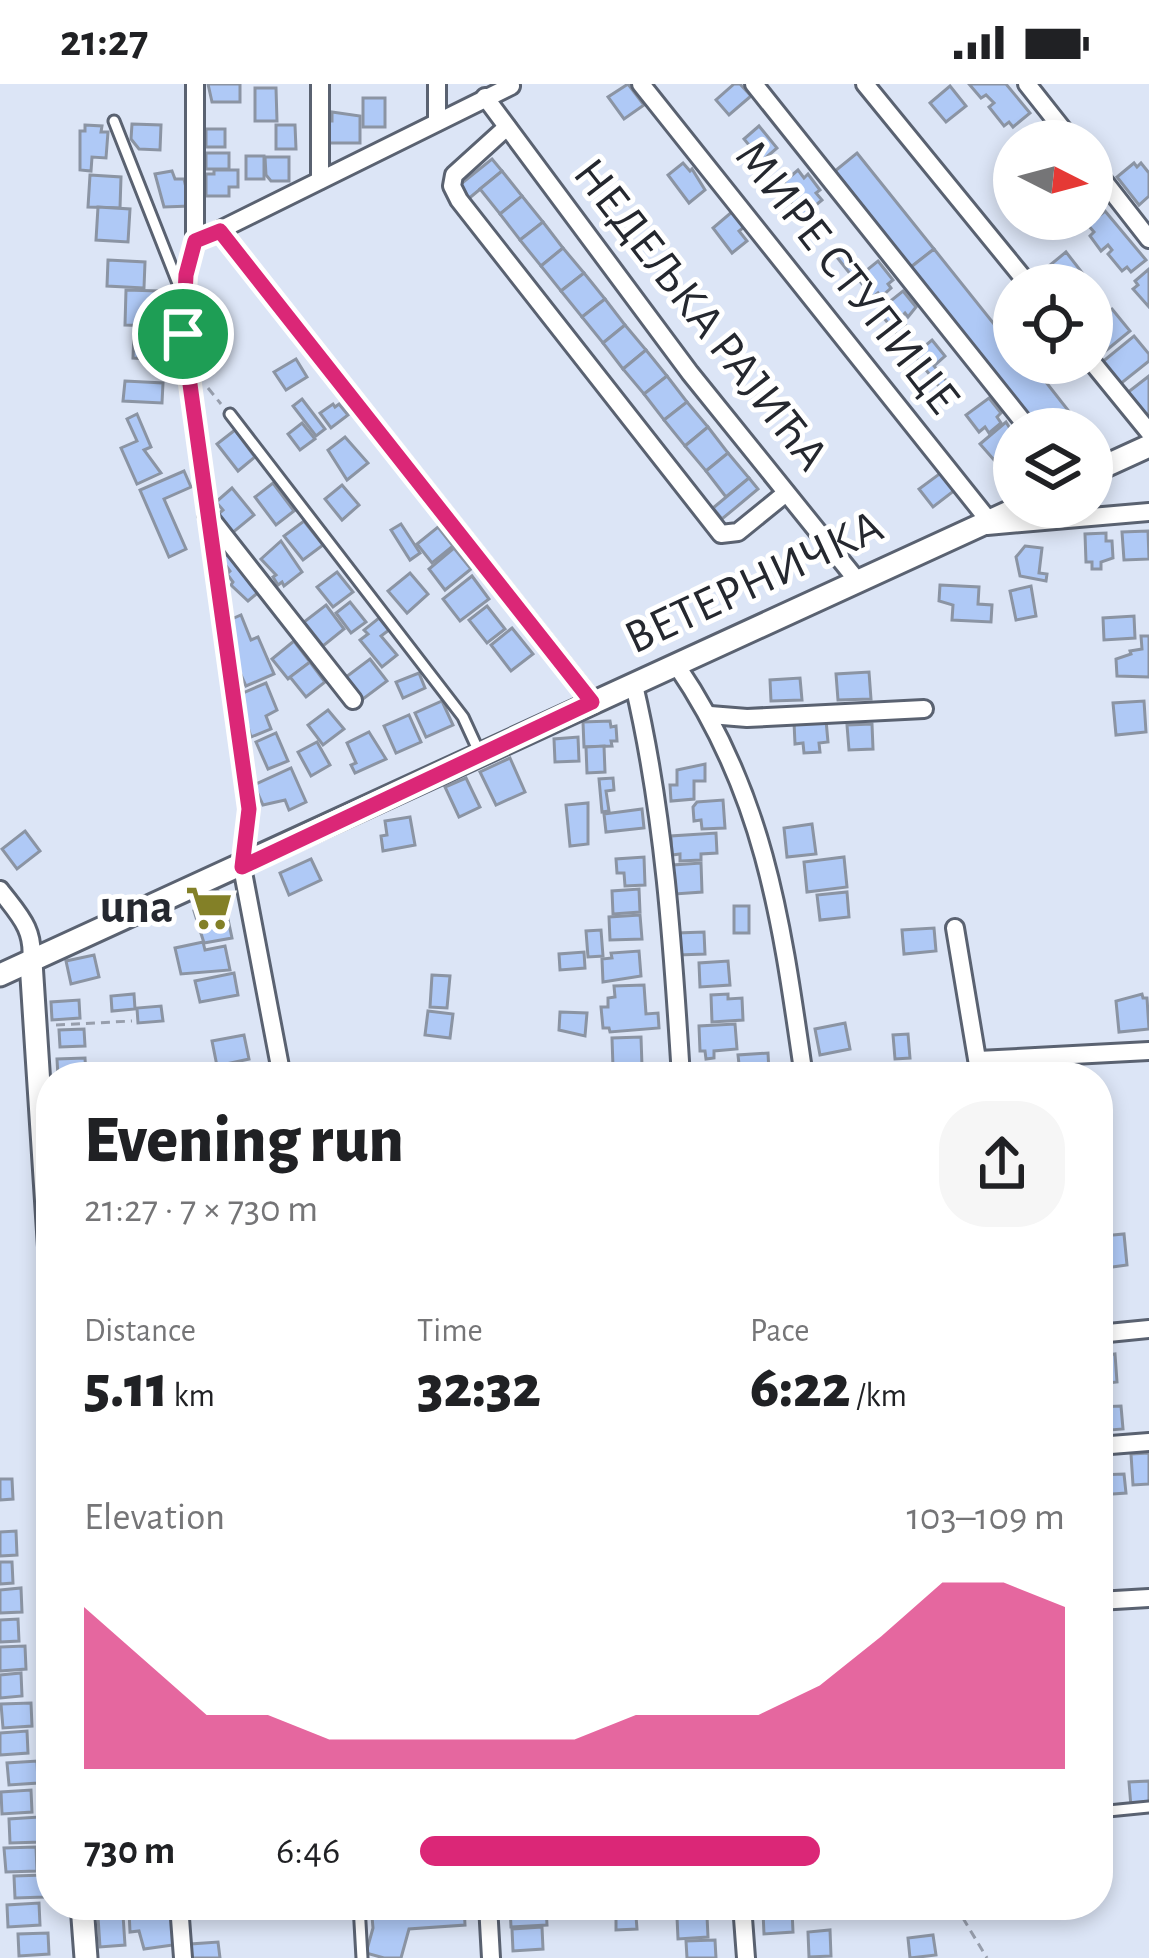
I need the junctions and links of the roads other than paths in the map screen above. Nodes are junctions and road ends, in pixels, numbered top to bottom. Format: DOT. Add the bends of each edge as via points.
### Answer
graph roads {
  1 [pos="195,84"];
  2 [pos="320,84"];
  3 [pos="437,84"];
  4 [pos="641,84"];
  5 [pos="754,84"];
  6 [pos="865,84"];
  7 [pos="1028,84"];
  8 [pos="511,86"];
  9 [pos="484,97"];
  10 [pos="1056,120"];
  11 [pos="114,121"];
  12 [pos="436,122"];
  13 [pos="507,127"];
  14 [pos="320,180"];
  15 [pos="1113,193"];
  16 [pos="220,231"];
  17 [pos="1149,239"];
  18 [pos="195,241"];
  19 [pos="1012,264"];
  20 [pos="184,296"];
  21 [pos="1110,384"];
  22 [pos="1012,408"];
  23 [pos="230,414"];
  24 [pos="1149,432"];
  25 [pos="1149,446"];
  26 [pos="1113,462"];
  27 [pos="786,493"];
  28 [pos="1149,512"];
  29 [pos="207,513"];
  30 [pos="993,520"];
  31 [pos="985,524"];
  32 [pos="856,579"];
  33 [pos="677,666"];
  34 [pos="634,685"];
  35 [pos="353,700"];
  36 [pos="592,702"];
  37 [pos="923,710"];
  38 [pos="710,715"];
  39 [pos="480,754"];
  40 [pos="242,867"];
  41 [pos="0,890"];
  42 [pos="955,928"];
  43 [pos="31,962"];
  44 [pos="0,975"];
  45 [pos="1149,1051"];
  46 [pos="37,1062"];
  47 [pos="279,1062"];
  48 [pos="681,1062"];
  49 [pos="802,1062"];
  50 [pos="978,1062"];
  51 [pos="1039,1062"];
  52 [pos="1149,1329"];
  53 [pos="1113,1333"];
  54 [pos="1149,1442"];
  55 [pos="1113,1445"];
  56 [pos="1149,1598"];
  57 [pos="1113,1600"];
  58 [pos="1149,1808"];
  59 [pos="1113,1811"];
  60 [pos="83,1920"];
  61 [pos="180,1920"];
  62 [pos="360,1920"];
  63 [pos="489,1920"];
  64 [pos="743,1920"];
  65 [pos="86,1958"];
  66 [pos="183,1958"];
  67 [pos="362,1958"];
  68 [pos="491,1958"];
  69 [pos="746,1958"];
  1 -- 18 [label="street"];
  2 -- 14 [label="street"];
  3 -- 12 [label="street"];
  4 -- 31 [label="street, МИРЕ СТУПИЦЕ"];
  5 -- 22 [label="street"];
  6 -- 19 [label="street"];
  7 -- 10 [label="street"];
  8 -- 9 [label="street"];
  9 -- 12 [label="street"];
  9 -- 13 [label="street, НЕДЕЉКА РАЈИЋА"];
  11 -- 20 [label="lane"];
  12 -- 14 [label="street"];
  13 -- 27 [label="street, НЕДЕЉКА РАЈИЋА"];
  13 -- 27 [label="street" via="454,175 459,200 721,534 738,532"];
  14 -- 16 [label="street"];
  15 -- 17 [label="street"];
  16 -- 18 [label="street"];
  16 -- 36 [label="street"];
  18 -- 20 [label="street"];
  20 -- 29 [label="street"];
  21 -- 24 [label="street"];
  23 -- 39 [label="lane" via="463,717"];
  25 -- 26 [label="street"];
  27 -- 32 [label="street, НЕДЕЉКА РАЈИЋА"];
  28 -- 31 [label="street"];
  29 -- 35 [label="street"];
  29 -- 40 [label="street" via="249,809"];
  30 -- 31 [label="street, ВЕТЕРНИЧКА"];
  31 -- 32 [label="street, ВЕТЕРНИЧКА"];
  32 -- 33 [label="street, ВЕТЕРНИЧКА"];
  33 -- 34 [label="street, ВЕТЕРНИЧКА"];
  33 -- 38 [label="street"];
  34 -- 36 [label="street, ВЕТЕРНИЧКА"];
  34 -- 48 [label="street"];
  36 -- 39 [label="street, ВЕТЕРНИЧКА"];
  37 -- 38 [label="street"];
  38 -- 49 [label="street" via="739,775 773,884"];
  39 -- 40 [label="street, ВЕТЕРНИЧКА"];
  40 -- 43 [label="street, ВЕТЕРНИЧКА"];
  40 -- 47 [label="street"];
  41 -- 43 [label="street" via="29,927"];
  42 -- 50 [label="street"];
  43 -- 44 [label="street, ВЕТЕРНИЧКА"];
  43 -- 46 [label="street"];
  45 -- 51 [label="street"];
  52 -- 53 [label="street"];
  54 -- 55 [label="street"];
  56 -- 57 [label="street"];
  58 -- 59 [label="lane"];
  60 -- 65 [label="street"];
  61 -- 66 [label="street"];
  62 -- 67 [label="lane"];
  63 -- 68 [label="street"];
  64 -- 69 [label="street"];
}
